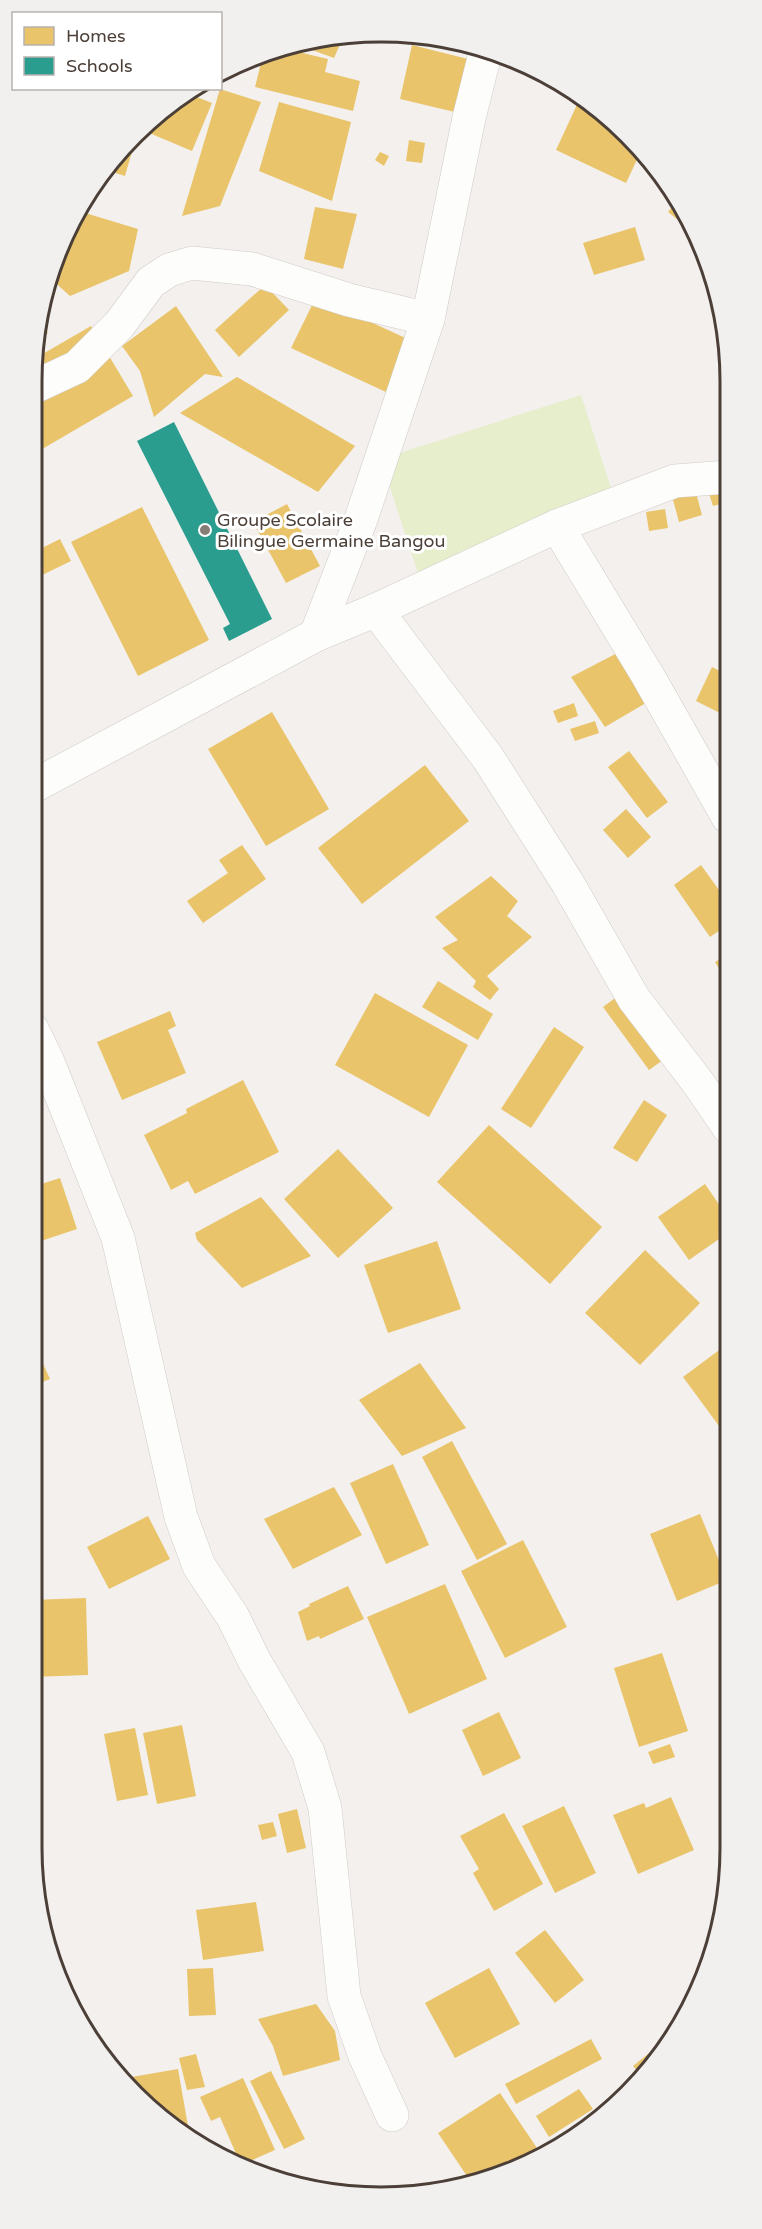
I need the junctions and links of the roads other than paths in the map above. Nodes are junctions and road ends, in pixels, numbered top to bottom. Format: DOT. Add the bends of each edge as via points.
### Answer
graph roads {
  1 [pos="484,58"];
  2 [pos="428,319"];
  3 [pos="42,383"];
  4 [pos="720,478"];
  5 [pos="557,526"];
  6 [pos="376,610"];
  7 [pos="316,635"];
  8 [pos="42,782"];
  9 [pos="720,801"];
  10 [pos="42,1050"];
  11 [pos="720,1115"];
  12 [pos="392,2115"];
  1 -- 2 [label="street"];
  2 -- 3 [label="street" via="349,300 252,269 192,263 169,270 151,282 119,325 77,367"];
  2 -- 7 [label="street" via="362,519"];
  4 -- 5 [label="street" via="675,481"];
  5 -- 6 [label="street"];
  5 -- 9 [label="street"];
  6 -- 7 [label="street"];
  6 -- 11 [label="street" via="488,758 567,882 634,999"];
  7 -- 8 [label="street"];
  10 -- 12 [label="street" via="118,1238 181,1517 199,1566 308,1752 325,1808 344,1996"];
}
